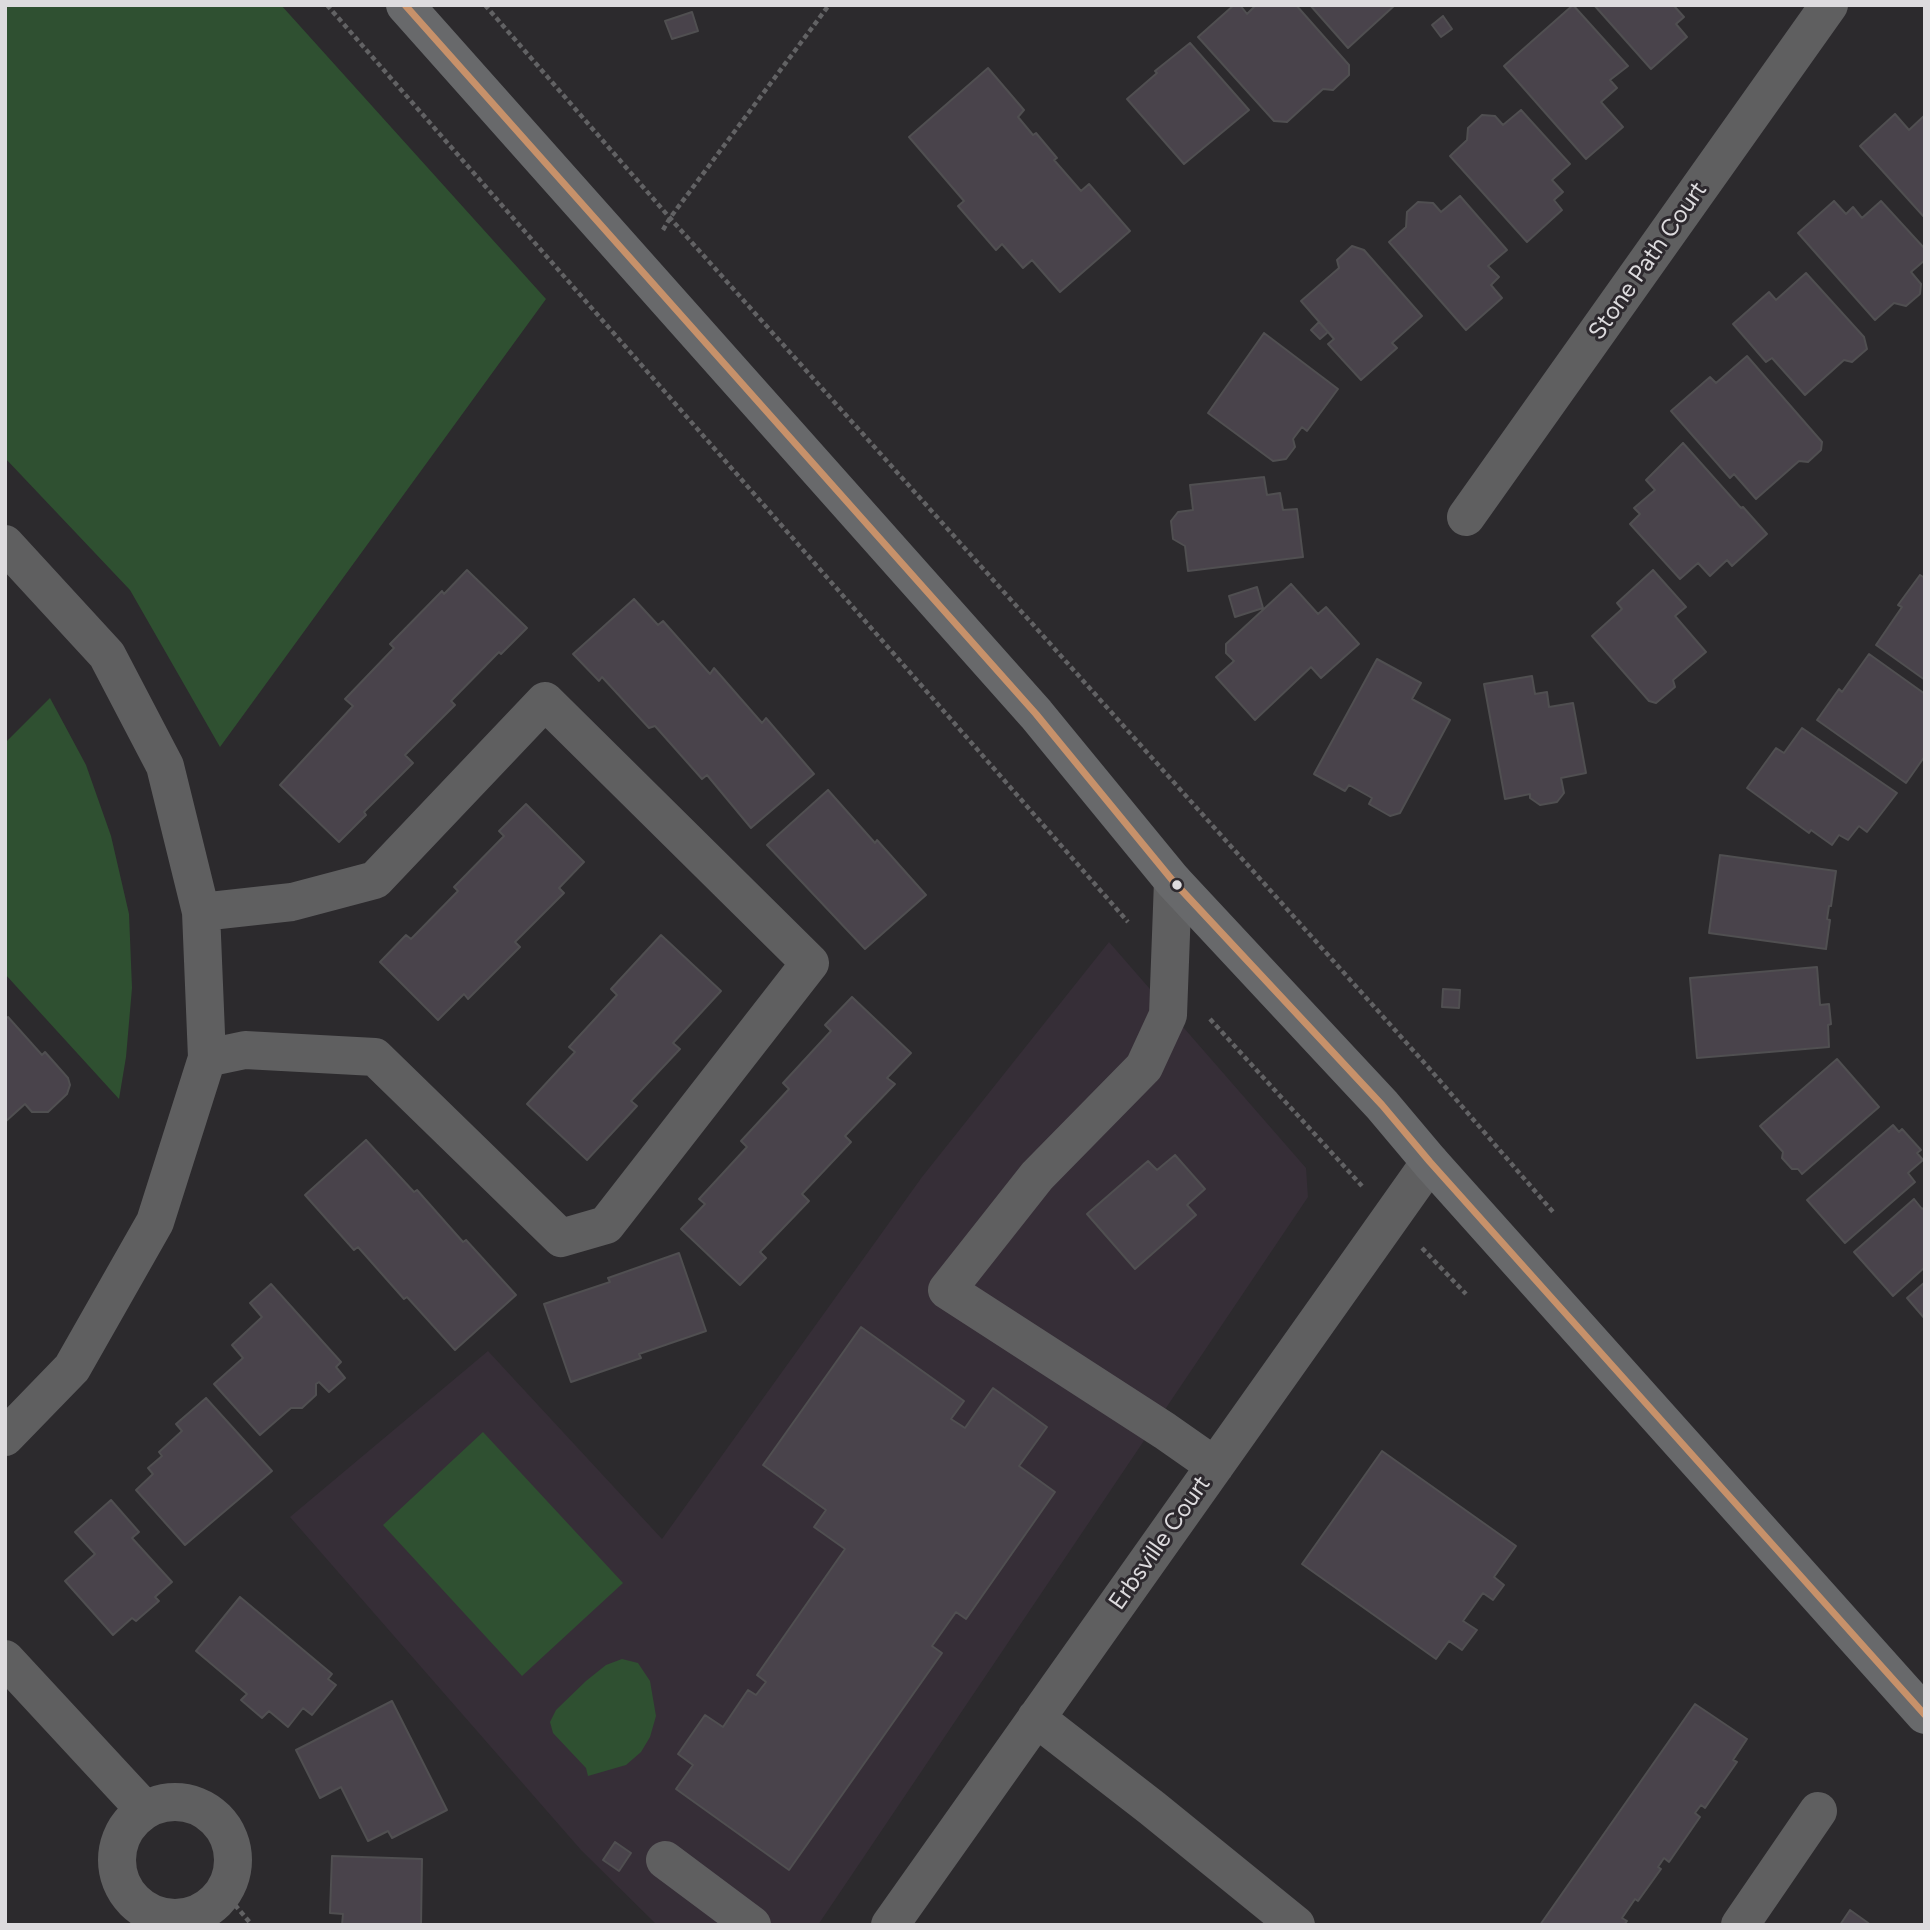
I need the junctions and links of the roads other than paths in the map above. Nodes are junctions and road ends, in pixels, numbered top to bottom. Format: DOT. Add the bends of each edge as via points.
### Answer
graph roads {
  1 [pos="405,5"];
  2 [pos="1829,5"];
  3 [pos="1466,517"];
  4 [pos="5,544"];
  5 [pos="1173,881"];
  6 [pos="201,912"];
  7 [pos="207,1058"];
  8 [pos="1430,1161"];
  9 [pos="5,1437"];
  10 [pos="1215,1466"];
  11 [pos="5,1659"];
  12 [pos="1925,1715"];
  13 [pos="1036,1718"];
  14 [pos="145,1810"];
  15 [pos="1818,1811"];
  16 [pos="665,1860"];
  17 [pos="752,1925"];
  18 [pos="890,1925"];
  19 [pos="1296,1925"];
  20 [pos="1740,1925"];
  1 -- 5 [label="main road" via="1036,714"];
  2 -- 3 [label="street, Stone Path Court"];
  4 -- 6 [label="street" via="107,656 165,766"];
  5 -- 8 [label="main road"];
  5 -- 10 [label="street" via="1168,1015 1144,1068 1037,1176 947,1290"];
  6 -- 7 [label="street"];
  6 -- 7 [label="street" via="292,902 375,880 545,701 810,963 606,1225 561,1238 375,1057 245,1050"];
  7 -- 9 [label="street" via="155,1222 72,1368"];
  8 -- 10 [label="street, Erbsville Court"];
  8 -- 12 [label="main road"];
  10 -- 13 [label="street, Erbsville Court"];
  11 -- 14 [label="street"];
  13 -- 18 [label="street, Erbsville Court"];
  13 -- 19 [label="street"];
  14 -- 14 [label="street" via="164,1802 192,1804 210,1813 229,1838 232,1874 223,1892 201,1912 182,1918 148,1912 123,1887 117,1868 119,1845 127,1826"];
  15 -- 20 [label="street"];
  16 -- 17 [label="street"];
}
